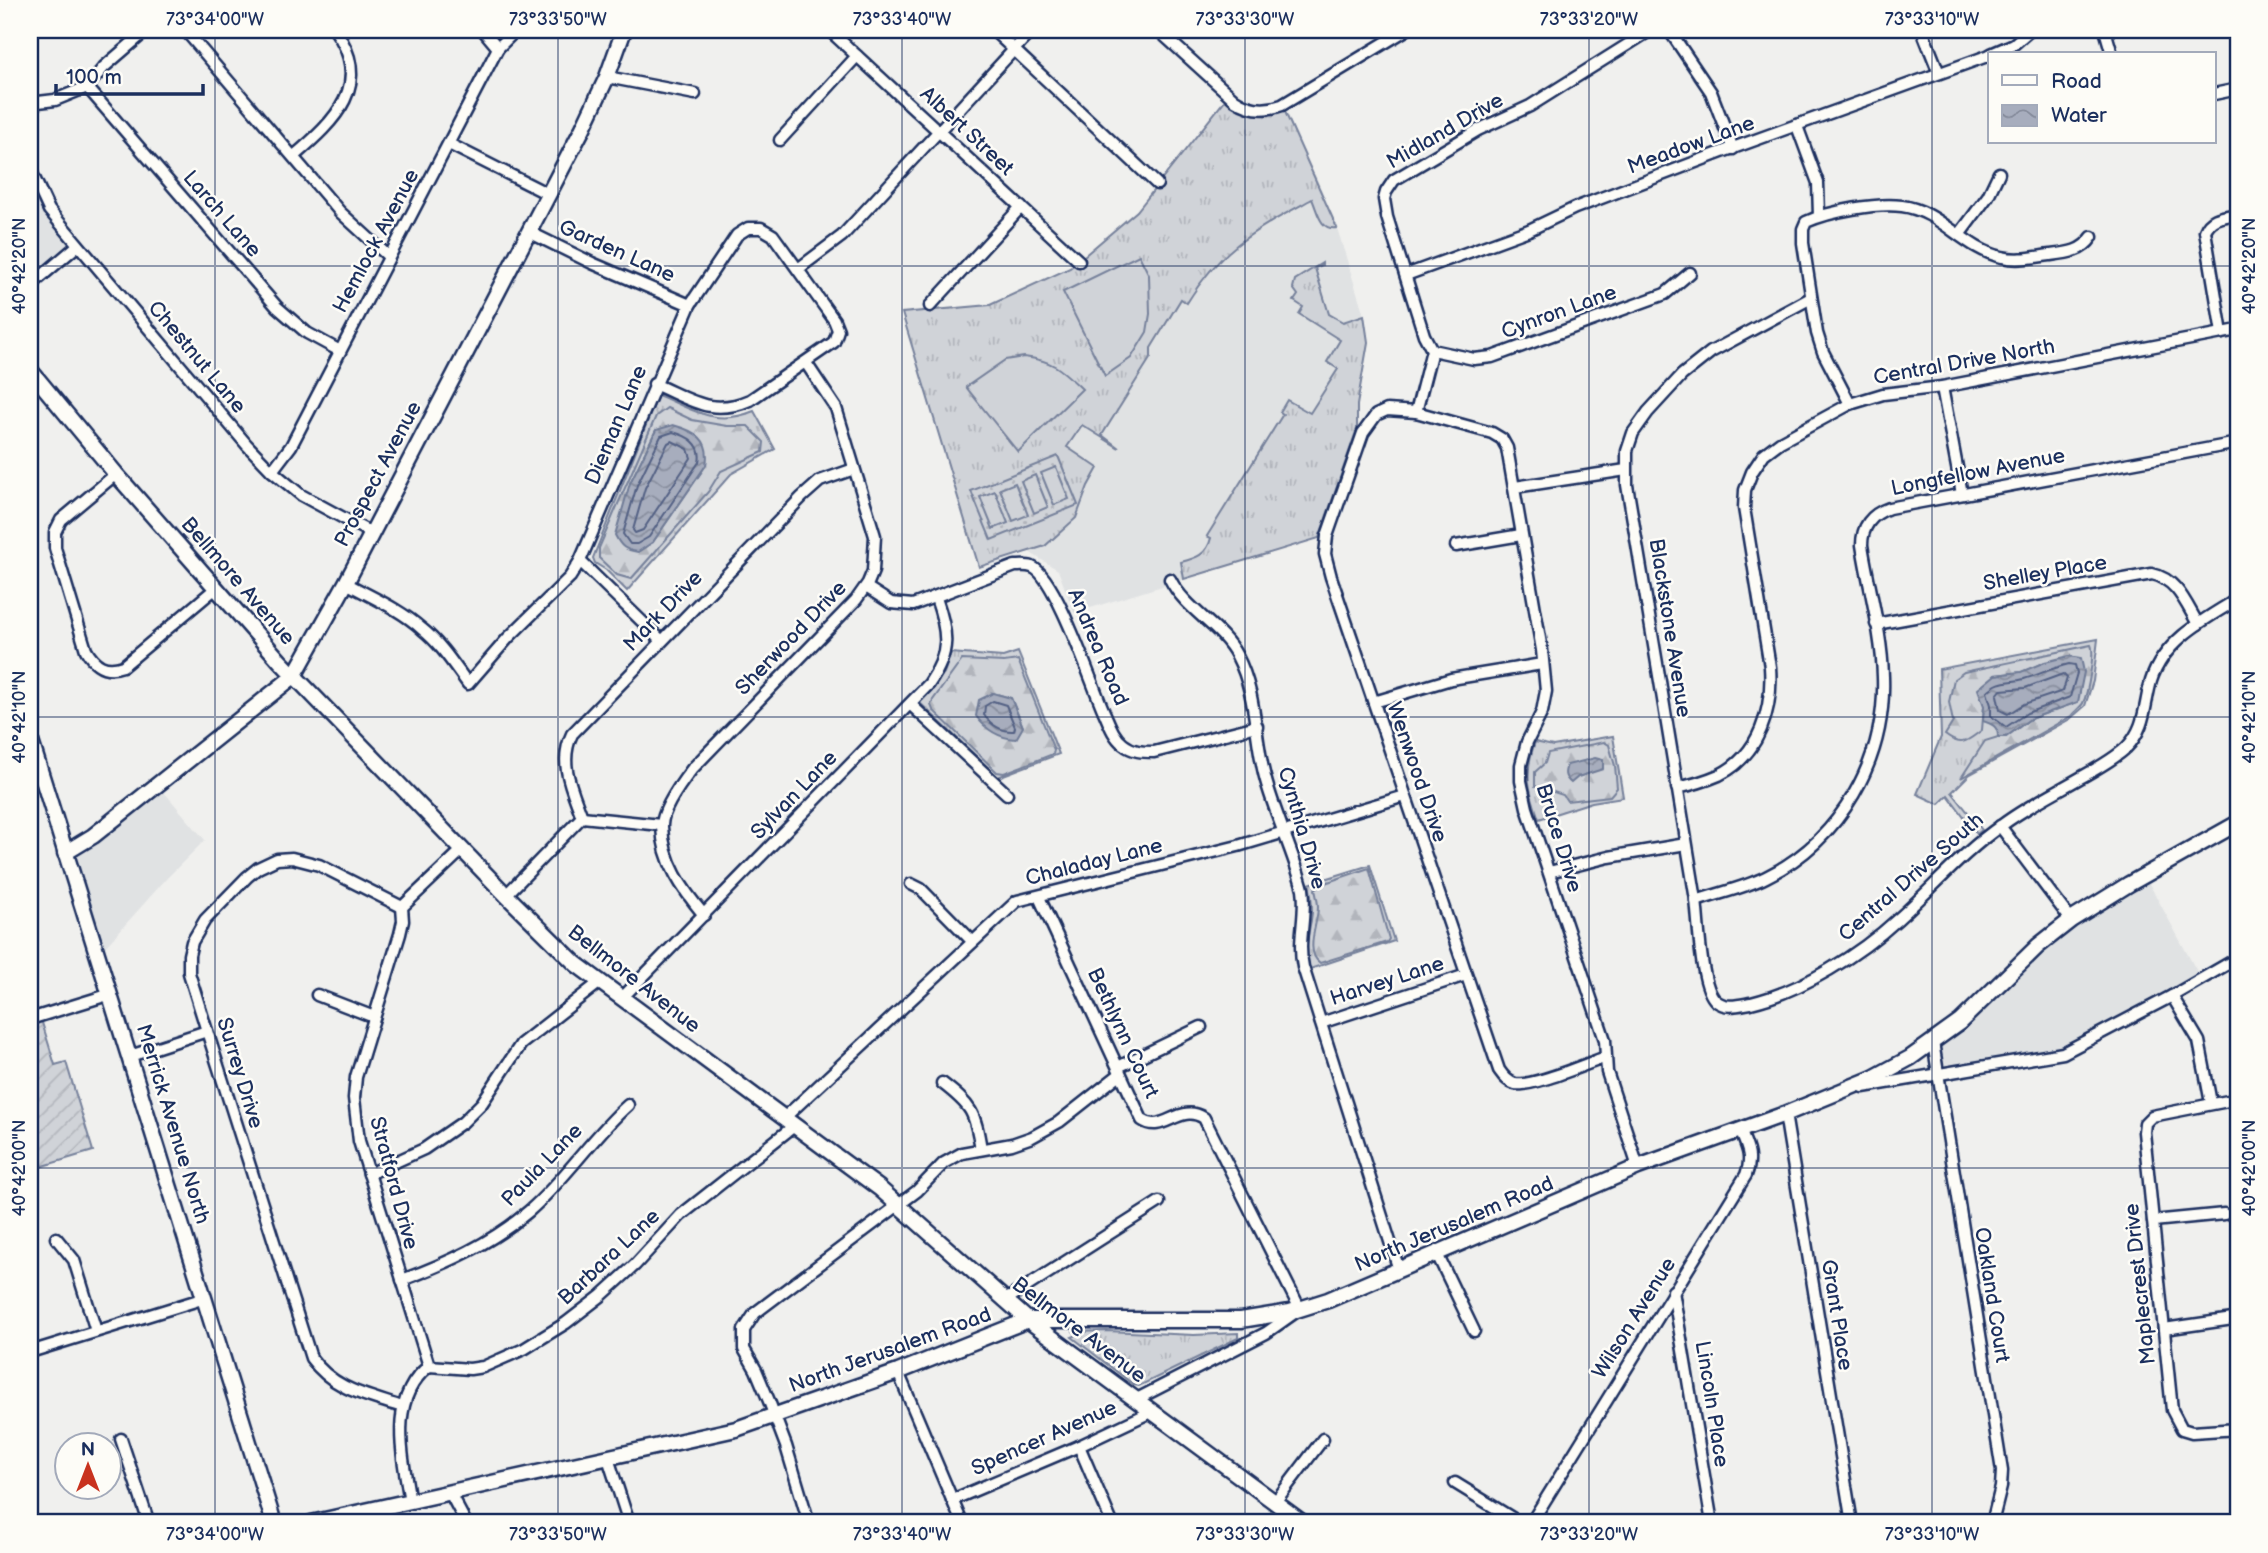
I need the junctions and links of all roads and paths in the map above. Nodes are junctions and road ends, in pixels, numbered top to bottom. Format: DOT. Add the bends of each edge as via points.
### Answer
graph roads {
  1 [pos="147,30"];
  2 [pos="185,30"];
  3 [pos="335,30"];
  4 [pos="483,30"];
  5 [pos="516,30"];
  6 [pos="624,30"];
  7 [pos="829,30"];
  8 [pos="993,30"];
  9 [pos="1032,30"];
  10 [pos="1158,30"];
  11 [pos="1406,30"];
  12 [pos="1651,30"];
  13 [pos="1669,30"];
  14 [pos="1922,30"];
  15 [pos="2031,30"];
  16 [pos="2105,30"];
  17 [pos="498,48"];
  18 [pos="1014,49"];
  19 [pos="1997,52"];
  20 [pos="2111,52"];
  21 [pos="857,56"];
  22 [pos="1988,56"];
  23 [pos="1939,73"];
  24 [pos="607,77"];
  25 [pos="87,87"];
  26 [pos="2238,89"];
  27 [pos="695,94"];
  28 [pos="2216,94"];
  29 [pos="30,103"];
  30 [pos="1797,127"];
  31 [pos="939,131"];
  32 [pos="780,140"];
  33 [pos="449,144"];
  34 [pos="1733,149"];
  35 [pos="294,156"];
  36 [pos="30,169"];
  37 [pos="1999,173"];
  38 [pos="1157,184"];
  39 [pos="548,194"];
  40 [pos="1021,206"];
  41 [pos="2238,214"];
  42 [pos="1819,216"];
  43 [pos="529,232"];
  44 [pos="1959,234"];
  45 [pos="2092,237"];
  46 [pos="77,246"];
  47 [pos="388,256"];
  48 [pos="1080,261"];
  49 [pos="798,269"];
  50 [pos="1690,273"];
  51 [pos="1406,275"];
  52 [pos="30,286"];
  53 [pos="1811,298"];
  54 [pos="690,305"];
  55 [pos="930,306"];
  56 [pos="2238,330"];
  57 [pos="2222,333"];
  58 [pos="1432,350"];
  59 [pos="340,351"];
  60 [pos="806,363"];
  61 [pos="30,370"];
  62 [pos="654,384"];
  63 [pos="1942,387"];
  64 [pos="1850,404"];
  65 [pos="1416,412"];
  66 [pos="2238,443"];
  67 [pos="854,469"];
  68 [pos="1626,470"];
  69 [pos="272,471"];
  70 [pos="116,474"];
  71 [pos="1514,487"];
  72 [pos="1962,494"];
  73 [pos="371,533"];
  74 [pos="1521,535"];
  75 [pos="1455,546"];
  76 [pos="580,561"];
  77 [pos="1170,579"];
  78 [pos="346,583"];
  79 [pos="866,586"];
  80 [pos="216,588"];
  81 [pos="936,598"];
  82 [pos="2238,599"];
  83 [pos="1876,624"];
  84 [pos="2198,624"];
  85 [pos="661,640"];
  86 [pos="1542,663"];
  87 [pos="294,676"];
  88 [pos="1374,702"];
  89 [pos="910,704"];
  90 [pos="1257,726"];
  91 [pos="30,738"];
  92 [pos="1677,788"];
  93 [pos="1007,794"];
  94 [pos="1405,796"];
  95 [pos="582,817"];
  96 [pos="2238,823"];
  97 [pos="661,825"];
  98 [pos="2000,826"];
  99 [pos="1284,832"];
  100 [pos="1686,845"];
  101 [pos="462,850"];
  102 [pos="65,853"];
  103 [pos="1549,872"];
  104 [pos="911,884"];
  105 [pos="506,895"];
  106 [pos="1039,897"];
  107 [pos="1696,901"];
  108 [pos="402,907"];
  109 [pos="704,915"];
  110 [pos="2071,920"];
  111 [pos="972,941"];
  112 [pos="2238,958"];
  113 [pos="1466,975"];
  114 [pos="600,982"];
  115 [pos="111,994"];
  116 [pos="317,995"];
  117 [pos="2172,996"];
  118 [pos="621,999"];
  119 [pos="1766,999"];
  120 [pos="374,1017"];
  121 [pos="30,1019"];
  122 [pos="1321,1023"];
  123 [pos="1201,1027"];
  124 [pos="207,1031"];
  125 [pos="1933,1042"];
  126 [pos="130,1056"];
  127 [pos="1605,1057"];
  128 [pos="1119,1070"];
  129 [pos="1938,1073"];
  130 [pos="942,1083"];
  131 [pos="1846,1090"];
  132 [pos="2238,1099"];
  133 [pos="2211,1103"];
  134 [pos="628,1105"];
  135 [pos="1785,1114"];
  136 [pos="789,1122"];
  137 [pos="1740,1130"];
  138 [pos="981,1149"];
  139 [pos="1638,1167"];
  140 [pos="369,1174"];
  141 [pos="1159,1202"];
  142 [pos="898,1205"];
  143 [pos="2224,1214"];
  144 [pos="2153,1221"];
  145 [pos="56,1238"];
  146 [pos="1437,1254"];
  147 [pos="1399,1270"];
  148 [pos="402,1280"];
  149 [pos="1673,1292"];
  150 [pos="205,1297"];
  151 [pos="1004,1301"];
  152 [pos="1300,1309"];
  153 [pos="2233,1319"];
  154 [pos="1028,1320"];
  155 [pos="2164,1329"];
  156 [pos="96,1331"];
  157 [pos="1475,1331"];
  158 [pos="30,1352"];
  159 [pos="429,1366"];
  160 [pos="898,1372"];
  161 [pos="1135,1400"];
  162 [pos="402,1407"];
  163 [pos="1151,1412"];
  164 [pos="775,1415"];
  165 [pos="2238,1429"];
  166 [pos="1323,1440"];
  167 [pos="122,1442"];
  168 [pos="1079,1446"];
  169 [pos="608,1458"];
  170 [pos="1455,1483"];
  171 [pos="450,1493"];
  172 [pos="951,1500"];
  173 [pos="410,1502"];
  174 [pos="1275,1502"];
  175 [pos="149,1523"];
  176 [pos="274,1523"];
  177 [pos="311,1523"];
  178 [pos="466,1523"];
  179 [pos="629,1523"];
  180 [pos="808,1523"];
  181 [pos="962,1523"];
  182 [pos="1112,1523"];
  183 [pos="1303,1523"];
  184 [pos="1520,1523"];
  185 [pos="1531,1523"];
  186 [pos="1712,1523"];
  187 [pos="1852,1523"];
  188 [pos="1992,1523"];
  1 -- 25 [label="street"];
  2 -- 35 [label="street"];
  3 -- 35 [label="street" via="351,71 345,100 331,122"];
  4 -- 17 [label="street"];
  5 -- 17 [label="street, Hemlock Avenue"];
  6 -- 24 [label="main road, Prospect Avenue"];
  7 -- 21 [label="street, Albert Street"];
  8 -- 18 [label="street"];
  9 -- 18 [label="street"];
  10 -- 11 [label="street" via="1241,104 1270,109"];
  12 -- 51 [label="street, Midland Drive" via="1530,106 1478,130 1394,180 1384,199"];
  13 -- 34 [label="street" via="1711,92"];
  14 -- 23 [label="street"];
  15 -- 19 [label="street, Meadow Lane"];
  16 -- 20 [label="street"];
  17 -- 33 [label="street, Hemlock Avenue"];
  18 -- 31 [label="street"];
  18 -- 38 [label="street"];
  21 -- 31 [label="street, Albert Street"];
  21 -- 32 [label="street"];
  22 -- 23 [label="street, Meadow Lane"];
  23 -- 30 [label="street, Meadow Lane"];
  24 -- 27 [label="street"];
  24 -- 39 [label="main road, Prospect Avenue"];
  25 -- 29 [label="street" via="55,100"];
  25 -- 59 [label="street, Larch Lane" via="276,307 307,333"];
  26 -- 28 [label="street"];
  30 -- 34 [label="street, Meadow Lane"];
  30 -- 42 [label="street" via="1818,183"];
  31 -- 40 [label="street, Albert Street"];
  31 -- 49 [label="street" via="842,236"];
  33 -- 39 [label="street"];
  33 -- 47 [label="street, Hemlock Avenue"];
  34 -- 51 [label="street, Meadow Lane"];
  35 -- 47 [label="street" via="340,212"];
  36 -- 46 [label="street, Chestnut Lane" via="43,202"];
  37 -- 44 [label="street"];
  39 -- 43 [label="main road, Prospect Avenue"];
  40 -- 48 [label="street, Albert Street"];
  40 -- 55 [label="street"];
  41 -- 57 [label="street" via="2214,219 2205,231"];
  42 -- 44 [label="street" via="1903,206"];
  42 -- 53 [label="street" via="1806,222 1803,229"];
  43 -- 54 [label="street, Garden Lane"];
  43 -- 73 [label="main road, Prospect Avenue"];
  44 -- 45 [label="street" via="1993,255 2017,259 2071,252"];
  46 -- 52 [label="street"];
  46 -- 69 [label="street, Chestnut Lane"];
  47 -- 59 [label="street, Hemlock Avenue"];
  49 -- 54 [label="street, Dieman Lane" via="773,235 761,228 744,230 715,264"];
  49 -- 60 [label="street" via="838,330 834,342"];
  50 -- 58 [label="street, Cynron Lane" via="1665,294 1492,358"];
  51 -- 58 [label="street, Midland Drive"];
  53 -- 64 [label="street" via="1823,352"];
  53 -- 68 [label="street, Blackstone Avenue" via="1692,365 1638,425 1627,451"];
  54 -- 62 [label="street, Dieman Lane"];
  56 -- 57 [label="street, Central Drive North"];
  57 -- 63 [label="street, Central Drive North"];
  58 -- 65 [label="street"];
  59 -- 69 [label="street, Hemlock Avenue" via="291,446"];
  60 -- 62 [label="street" via="750,400 724,408 701,404"];
  60 -- 67 [label="street, Sherwood Drive" via="836,408"];
  61 -- 70 [label="main road, Bellmore Avenue"];
  62 -- 76 [label="street, Dieman Lane"];
  63 -- 64 [label="street, Central Drive North" via="1883,394"];
  63 -- 72 [label="street"];
  64 -- 92 [label="street, Central Drive North" via="1780,442 1764,454 1752,472 1744,508 1770,667 1770,707 1760,734 1739,760 1720,774"];
  65 -- 71 [label="street, Bruce Drive" via="1502,439"];
  65 -- 88 [label="street, Wenwood Drive" via="1387,410 1369,422 1326,544 1331,577"];
  66 -- 72 [label="street, Longfellow Avenue"];
  67 -- 79 [label="street, Sherwood Drive" via="875,536 873,571"];
  67 -- 85 [label="street, Mark Drive" via="820,481 802,496"];
  68 -- 71 [label="street"];
  68 -- 92 [label="street, Blackstone Avenue"];
  69 -- 73 [label="street, Chestnut Lane" via="301,495"];
  70 -- 80 [label="main road, Bellmore Avenue"];
  70 -- 80 [label="street" via="61,520 54,541 91,659 106,669 123,666"];
  71 -- 74 [label="street, Bruce Drive"];
  72 -- 83 [label="street, Longfellow Avenue" via="1889,508 1870,520 1862,545"];
  73 -- 78 [label="main road, Prospect Avenue"];
  74 -- 75 [label="street"];
  74 -- 86 [label="street, Bruce Drive"];
  76 -- 78 [label="street, Dieman Lane" via="468,684 422,628"];
  76 -- 85 [label="street"];
  77 -- 90 [label="street, Cynthia Drive" via="1236,654 1252,693"];
  78 -- 87 [label="main road, Prospect Avenue"];
  79 -- 81 [label="street, Andrea Road" via="891,603 913,605"];
  79 -- 97 [label="street, Sherwood Drive" via="692,769"];
  80 -- 87 [label="main road, Bellmore Avenue"];
  81 -- 89 [label="street, Sylvan Lane" via="946,631 944,656 929,684"];
  81 -- 90 [label="street, Andrea Road" via="1016,566 1032,567 1042,574 1054,592 1114,736 1132,750 1154,752"];
  82 -- 84 [label="street, Central Drive South"];
  83 -- 84 [label="street, Shelley Place" via="2152,574 2172,583"];
  83 -- 107 [label="street, Longfellow Avenue" via="1883,675 1879,732 1869,764 1845,809 1817,841 1782,868 1748,885"];
  84 -- 98 [label="street, Central Drive South" via="2161,659 2151,680 2142,723 2127,747"];
  85 -- 95 [label="street, Mark Drive" via="568,742 565,768"];
  86 -- 88 [label="street" via="1451,679"];
  86 -- 103 [label="street, Bruce Drive" via="1545,701 1523,754 1521,781"];
  87 -- 101 [label="main road, Bellmore Avenue"];
  87 -- 102 [label="main road, Prospect Avenue" via="93,836"];
  88 -- 94 [label="street, Wenwood Drive"];
  89 -- 93 [label="street"];
  89 -- 109 [label="street, Sylvan Lane"];
  90 -- 99 [label="street, Cynthia Drive" via="1265,776"];
  91 -- 102 [label="main road, Merrick Avenue North"];
  92 -- 100 [label="street, Blackstone Avenue"];
  94 -- 99 [label="street, Chaladay Lane"];
  94 -- 113 [label="street, Wenwood Drive"];
  95 -- 97 [label="street"];
  95 -- 105 [label="street"];
  96 -- 110 [label="main road, North Jerusalem Road"];
  97 -- 109 [label="street" via="673,872"];
  98 -- 110 [label="street"];
  98 -- 119 [label="street, Central Drive South" via="1870,943"];
  99 -- 106 [label="street, Chaladay Lane"];
  99 -- 122 [label="street, Cynthia Drive" via="1303,889 1300,951"];
  100 -- 103 [label="street"];
  100 -- 107 [label="street, Blackstone Avenue"];
  101 -- 105 [label="main road, Bellmore Avenue"];
  101 -- 108 [label="street"];
  102 -- 115 [label="main road, Merrick Avenue North"];
  103 -- 127 [label="street, Bruce Drive" via="1605,1040"];
  104 -- 111 [label="street"];
  105 -- 114 [label="main road, Bellmore Avenue"];
  106 -- 111 [label="street, Chaladay Lane" via="1012,905"];
  106 -- 128 [label="street, Bethlynn Court"];
  107 -- 119 [label="street, Blackstone Avenue" via="1710,993 1725,1006"];
  108 -- 120 [label="street, Stratford Drive" via="400,934"];
  108 -- 124 [label="street, Surrey Drive" via="306,860 277,859 258,868 205,920 192,942 189,973"];
  109 -- 118 [label="street, Sylvan Lane"];
  110 -- 125 [label="main road, North Jerusalem Road"];
  111 -- 136 [label="street, Chaladay Lane"];
  112 -- 117 [label="street"];
  113 -- 122 [label="street, Harvey Lane"];
  113 -- 127 [label="street, Wenwood Drive" via="1499,1070 1512,1084 1527,1084"];
  114 -- 118 [label="main road, Bellmore Avenue"];
  114 -- 140 [label="street" via="521,1044 463,1122 424,1149"];
  115 -- 121 [label="street"];
  115 -- 126 [label="main road, Merrick Avenue North"];
  116 -- 120 [label="street"];
  117 -- 129 [label="street" via="2063,1053"];
  117 -- 133 [label="street" via="2199,1041"];
  118 -- 136 [label="main road, Bellmore Avenue"];
  120 -- 140 [label="street, Stratford Drive" via="354,1098 355,1127"];
  122 -- 147 [label="street, Cynthia Drive"];
  123 -- 128 [label="street"];
  124 -- 126 [label="street"];
  124 -- 162 [label="street, Surrey Drive" via="311,1358 334,1382"];
  125 -- 129 [label="street, Oakland Court"];
  125 -- 131 [label="main road, North Jerusalem Road"];
  126 -- 150 [label="main road, Merrick Avenue North"];
  127 -- 139 [label="street, Bruce Drive"];
  128 -- 138 [label="street" via="1059,1122 1013,1144"];
  128 -- 152 [label="street, Bethlynn Court" via="1142,1120 1149,1124 1158,1125 1185,1112 1204,1118"];
  129 -- 131 [label="street"];
  129 -- 188 [label="street, Oakland Court" via="2002,1471"];
  130 -- 138 [label="street" via="970,1108"];
  131 -- 135 [label="main road, North Jerusalem Road"];
  132 -- 133 [label="street"];
  133 -- 144 [label="street, Maplecrest Drive" via="2152,1116 2146,1123"];
  134 -- 148 [label="street, Paula Lane" via="530,1211 470,1252"];
  135 -- 137 [label="main road, North Jerusalem Road"];
  135 -- 187 [label="street, Grant Place"];
  136 -- 142 [label="main road, Bellmore Avenue"];
  136 -- 159 [label="street, Barbara Lane" via="566,1323 483,1367"];
  137 -- 139 [label="main road, North Jerusalem Road"];
  137 -- 149 [label="street, Wilson Avenue" via="1751,1163"];
  138 -- 142 [label="street" via="944,1163"];
  139 -- 146 [label="main road, North Jerusalem Road"];
  140 -- 148 [label="street, Stratford Drive"];
  141 -- 151 [label="street"];
  142 -- 151 [label="main road, Bellmore Avenue"];
  142 -- 164 [label="street" via="755,1313 744,1331 744,1349"];
  143 -- 144 [label="street"];
  144 -- 155 [label="street, Maplecrest Drive"];
  145 -- 156 [label="street" via="74,1260"];
  146 -- 147 [label="main road, North Jerusalem Road"];
  146 -- 157 [label="street"];
  147 -- 152 [label="main road, North Jerusalem Road"];
  148 -- 159 [label="street, Stratford Drive"];
  149 -- 185 [label="street, Wilson Avenue"];
  149 -- 186 [label="street, Lincoln Place"];
  150 -- 156 [label="street"];
  150 -- 176 [label="main road, Merrick Avenue North"];
  151 -- 154 [label="main road, Bellmore Avenue"];
  152 -- 154 [label="main road, North Jerusalem Road" via="1218,1321"];
  152 -- 161 [label="street, Spencer Avenue" via="1266,1333"];
  153 -- 155 [label="street"];
  154 -- 160 [label="main road, North Jerusalem Road"];
  154 -- 161 [label="main road, Bellmore Avenue"];
  155 -- 165 [label="street, Maplecrest Drive" via="2176,1422 2192,1432"];
  156 -- 158 [label="street"];
  159 -- 162 [label="street" via="414,1381"];
  160 -- 164 [label="main road, North Jerusalem Road"];
  160 -- 172 [label="street"];
  161 -- 163 [label="main road, Bellmore Avenue"];
  162 -- 173 [label="street" via="400,1444"];
  163 -- 168 [label="street, Spencer Avenue"];
  163 -- 174 [label="main road, Bellmore Avenue"];
  164 -- 169 [label="main road, North Jerusalem Road" via="736,1429"];
  164 -- 180 [label="street"];
  166 -- 174 [label="street"];
  167 -- 175 [label="street"];
  168 -- 172 [label="street, Spencer Avenue"];
  168 -- 182 [label="street"];
  169 -- 171 [label="main road, North Jerusalem Road"];
  169 -- 179 [label="street"];
  170 -- 184 [label="street"];
  171 -- 173 [label="main road, North Jerusalem Road"];
  171 -- 178 [label="street"];
  172 -- 181 [label="street"];
  173 -- 177 [label="main road, North Jerusalem Road"];
  174 -- 183 [label="main road, Bellmore Avenue"];
}
